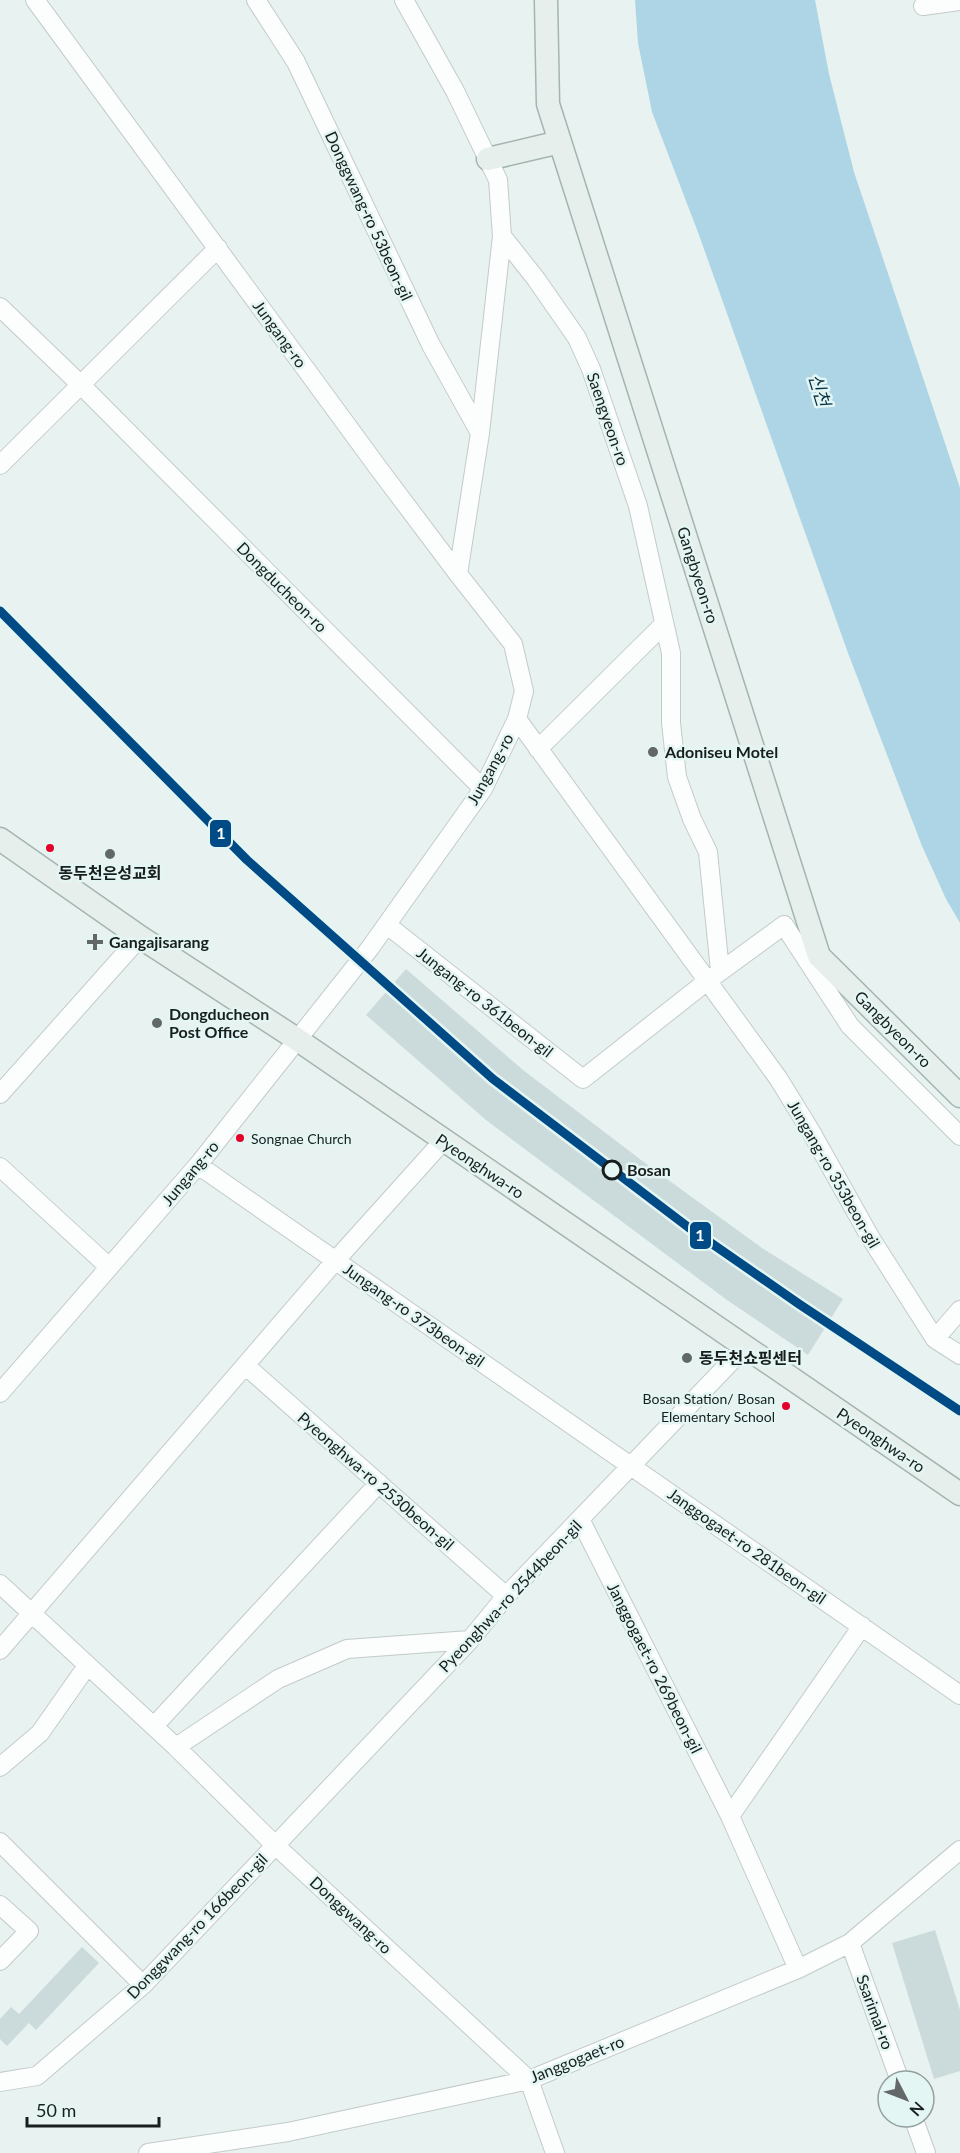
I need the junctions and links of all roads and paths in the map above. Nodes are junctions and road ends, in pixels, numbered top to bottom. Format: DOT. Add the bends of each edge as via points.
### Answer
graph roads {
  1 [pos="35,0"];
  2 [pos="256,0"];
  3 [pos="404,0"];
  4 [pos="546,0"];
  5 [pos="960,1"];
  6 [pos="923,6"];
  7 [pos="560,142"];
  8 [pos="488,159"];
  9 [pos="502,236"];
  10 [pos="218,248"];
  11 [pos="0,307"];
  12 [pos="81,385"];
  13 [pos="480,433"];
  14 [pos="0,465"];
  15 [pos="458,574"];
  16 [pos="664,624"];
  17 [pos="517,719"];
  18 [pos="538,749"];
  19 [pos="483,789"];
  20 [pos="0,839"];
  21 [pos="387,925"];
  22 [pos="140,937"];
  23 [pos="713,976"];
  24 [pos="298,1040"];
  25 [pos="0,1094"];
  26 [pos="960,1096"];
  27 [pos="960,1136"];
  28 [pos="443,1141"];
  29 [pos="198,1165"];
  30 [pos="0,1167"];
  31 [pos="334,1261"];
  32 [pos="109,1268"];
  33 [pos="960,1310"];
  34 [pos="935,1339"];
  35 [pos="745,1347"];
  36 [pos="960,1355"];
  37 [pos="246,1366"];
  38 [pos="0,1393"];
  39 [pos="631,1465"];
  40 [pos="379,1483"];
  41 [pos="960,1494"];
  42 [pos="580,1519"];
  43 [pos="0,1584"];
  44 [pos="506,1596"];
  45 [pos="32,1615"];
  46 [pos="862,1626"];
  47 [pos="470,1640"];
  48 [pos="0,1650"];
  49 [pos="87,1666"];
  50 [pos="960,1695"];
  51 [pos="154,1726"];
  52 [pos="176,1747"];
  53 [pos="0,1767"];
  54 [pos="730,1816"];
  55 [pos="0,1842"];
  56 [pos="275,1845"];
  57 [pos="960,1850"];
  58 [pos="0,1905"];
  59 [pos="850,1943"];
  60 [pos="0,1961"];
  61 [pos="798,1969"];
  62 [pos="143,1985"];
  63 [pos="896,2069"];
  64 [pos="529,2080"];
  65 [pos="0,2082"];
  66 [pos="917,2129"];
  67 [pos="214,2148"];
  68 [pos="148,2153"];
  69 [pos="555,2153"];
  70 [pos="926,2153"];
  1 -- 10 [label="street, Jungang-ro"];
  2 -- 13 [label="street, Donggwang-ro 53beon-gil" via="296,62 430,345"];
  3 -- 8 [label="street"];
  4 -- 7 [label="main road, Gangbyeon-ro" via="548,104"];
  5 -- 6 [label="street"];
  7 -- 8 [label="main road"];
  7 -- 26 [label="main road, Gangbyeon-ro" via="819,956"];
  8 -- 9 [label="street" via="498,180"];
  9 -- 13 [label="street"];
  9 -- 16 [label="street, Saengyeon-ro" via="578,338 591,369 638,506"];
  10 -- 12 [label="street"];
  10 -- 15 [label="street, Jungang-ro"];
  11 -- 12 [label="street, Dongducheon-ro"];
  12 -- 14 [label="street"];
  12 -- 19 [label="street, Dongducheon-ro"];
  13 -- 15 [label="street"];
  15 -- 17 [label="street, Jungang-ro" via="513,644 524,691"];
  16 -- 18 [label="street, Jungang-ro"];
  16 -- 23 [label="street" via="671,653 671,723 677,777 708,852"];
  17 -- 18 [label="street, Jungang-ro 353beon-gil"];
  17 -- 19 [label="street, Jungang-ro"];
  18 -- 23 [label="street, Jungang-ro 353beon-gil"];
  19 -- 21 [label="street, Jungang-ro"];
  20 -- 22 [label="main road, Pyeonghwa-ro"];
  21 -- 23 [label="street, Jungang-ro 361beon-gil" via="583,1079"];
  21 -- 24 [label="street, Jungang-ro"];
  22 -- 24 [label="main road, Pyeonghwa-ro"];
  22 -- 25 [label="street"];
  23 -- 27 [label="street" via="784,925 850,1026"];
  23 -- 34 [label="street, Jungang-ro 353beon-gil"];
  24 -- 28 [label="main road, Pyeonghwa-ro"];
  24 -- 29 [label="street, Jungang-ro"];
  28 -- 31 [label="street"];
  28 -- 35 [label="main road, Pyeonghwa-ro"];
  29 -- 31 [label="street, Jungang-ro 373beon-gil"];
  29 -- 32 [label="street, Jungang-ro"];
  30 -- 32 [label="street"];
  31 -- 37 [label="street"];
  31 -- 39 [label="street, Jungang-ro 373beon-gil"];
  32 -- 38 [label="street, Jungang-ro"];
  33 -- 34 [label="street"];
  34 -- 36 [label="street"];
  35 -- 39 [label="street, Pyeonghwa-ro 2544beon-gil"];
  35 -- 41 [label="main road, Pyeonghwa-ro"];
  37 -- 40 [label="street, Pyeonghwa-ro 2530beon-gil"];
  37 -- 45 [label="street"];
  39 -- 42 [label="street, Pyeonghwa-ro 2544beon-gil"];
  39 -- 46 [label="street, Janggogaet-ro 281beon-gil"];
  40 -- 44 [label="street, Pyeonghwa-ro 2530beon-gil"];
  40 -- 51 [label="street"];
  42 -- 44 [label="street, Pyeonghwa-ro 2544beon-gil"];
  42 -- 54 [label="street, Janggogaet-ro 269beon-gil"];
  43 -- 45 [label="street, Donggwang-ro"];
  44 -- 47 [label="street, Pyeonghwa-ro 2544beon-gil"];
  45 -- 48 [label="street"];
  45 -- 49 [label="street, Donggwang-ro"];
  46 -- 50 [label="street, Janggogaet-ro 281beon-gil"];
  46 -- 54 [label="street"];
  47 -- 52 [label="street" via="347,1649 278,1679"];
  47 -- 56 [label="street, Pyeonghwa-ro 2544beon-gil"];
  49 -- 51 [label="street, Donggwang-ro"];
  49 -- 53 [label="street" via="40,1733"];
  51 -- 52 [label="street, Donggwang-ro"];
  52 -- 56 [label="street, Donggwang-ro"];
  54 -- 61 [label="street, Janggogaet-ro 269beon-gil"];
  55 -- 62 [label="street"];
  56 -- 62 [label="street, Donggwang-ro 166beon-gil"];
  56 -- 64 [label="street, Donggwang-ro"];
  57 -- 59 [label="street, Janggogaet-ro"];
  58 -- 60 [label="street" via="29,1931"];
  59 -- 61 [label="street, Janggogaet-ro"];
  59 -- 63 [label="street, Ssarimal-ro"];
  61 -- 64 [label="street, Janggogaet-ro"];
  62 -- 65 [label="street, Donggwang-ro 166beon-gil" via="37,2076"];
  64 -- 67 [label="street, Janggogaet-ro"];
  64 -- 69 [label="street"];
  66 -- 70 [label="street"];
  67 -- 68 [label="street, Janggogaet-ro"];
}
